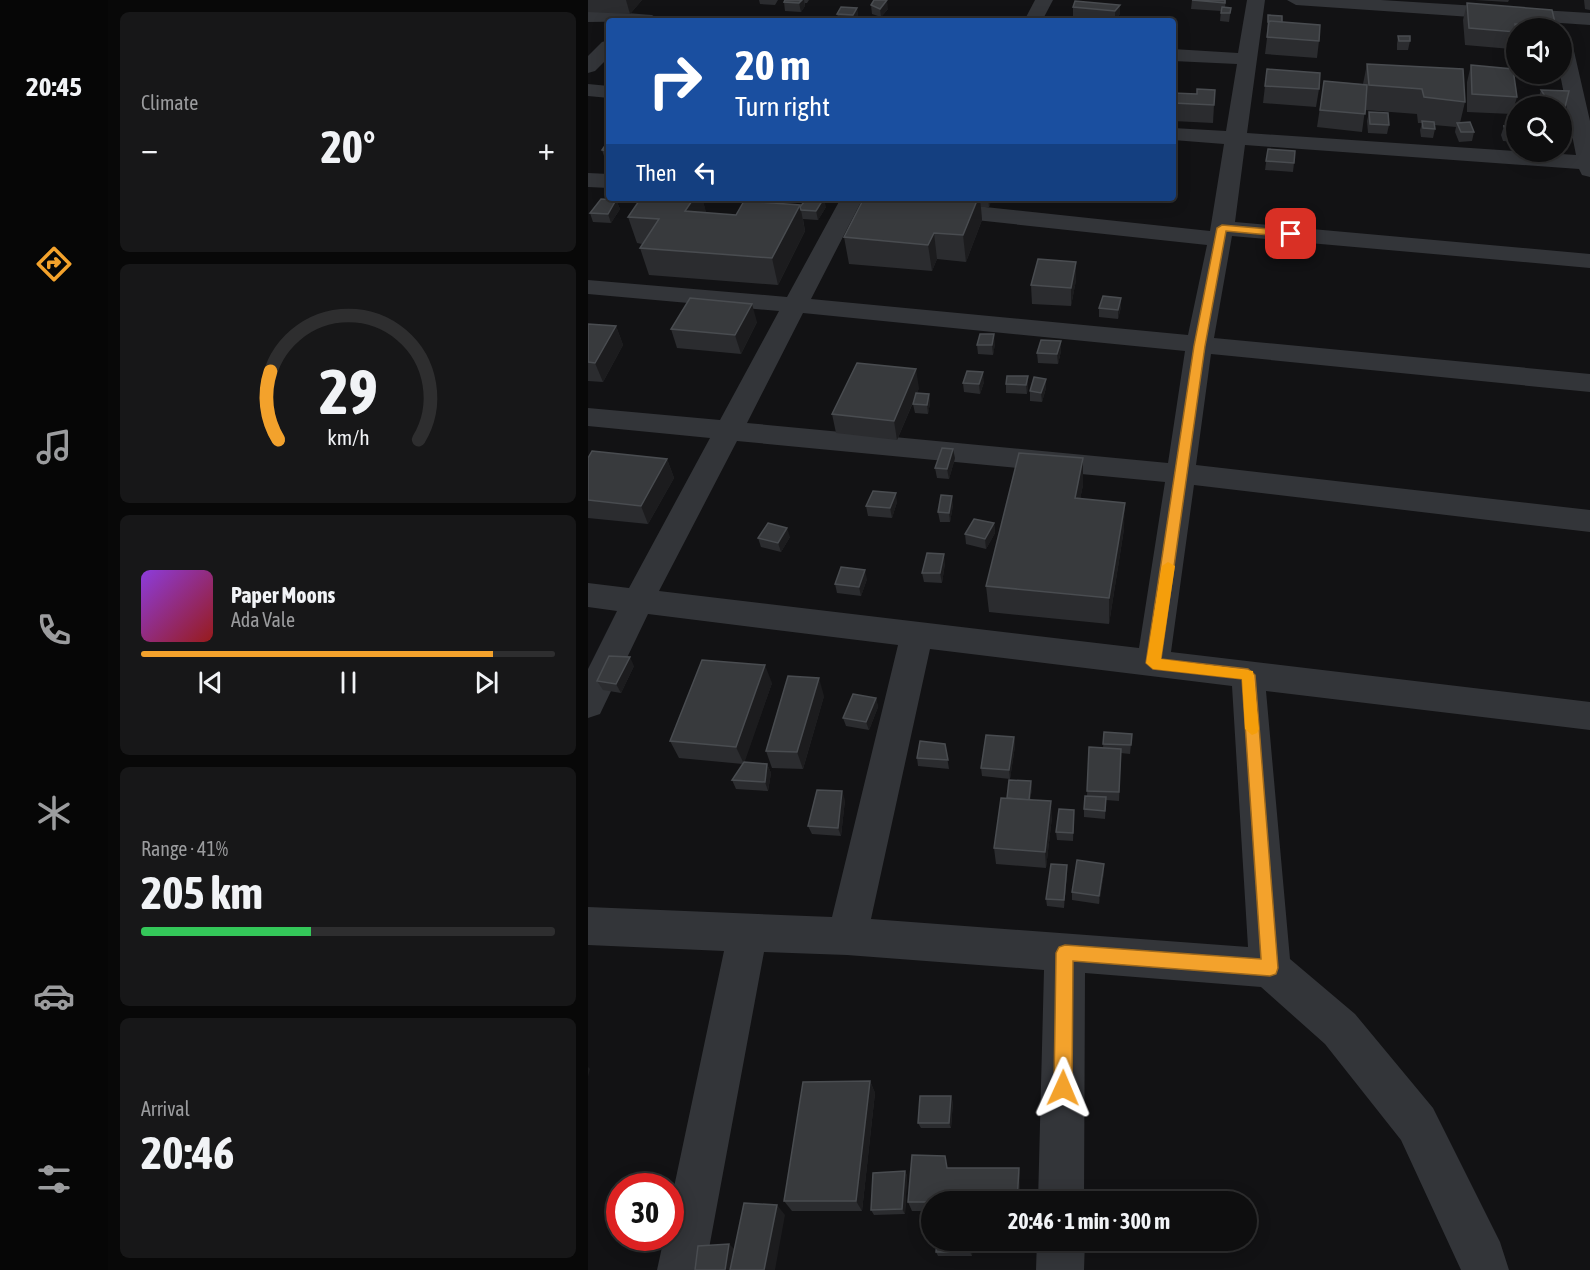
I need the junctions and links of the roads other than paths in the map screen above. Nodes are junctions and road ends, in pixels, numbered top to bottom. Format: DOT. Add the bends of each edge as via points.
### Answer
graph roads {
  1 [pos="655,0"];
  2 [pos="1044,0"];
  3 [pos="1256,0"];
  4 [pos="1296,0"];
  5 [pos="1416,4"];
  6 [pos="1556,15"];
  7 [pos="588,16"];
  8 [pos="609,18"];
  9 [pos="643,18"];
  10 [pos="1035,18"];
  11 [pos="1590,20"];
  12 [pos="606,49"];
  13 [pos="1176,55"];
  14 [pos="1247,59"];
  15 [pos="1572,62"];
  16 [pos="588,67"];
  17 [pos="1581,84"];
  18 [pos="588,90"];
  19 [pos="606,92"];
  20 [pos="1176,134"];
  21 [pos="1234,139"];
  22 [pos="1589,165"];
  23 [pos="588,180"];
  24 [pos="606,182"];
  25 [pos="850,201"];
  26 [pos="922,208"];
  27 [pos="1221,233"];
  28 [pos="1590,261"];
  29 [pos="588,287"];
  30 [pos="793,304"];
  31 [pos="1199,346"];
  32 [pos="1590,383"];
  33 [pos="588,417"];
  34 [pos="729,432"];
  35 [pos="1183,474"];
  36 [pos="1590,521"];
  37 [pos="588,595"];
  38 [pos="638,601"];
  39 [pos="917,633"];
  40 [pos="1153,663"];
  41 [pos="1248,675"];
  42 [pos="588,704"];
  43 [pos="1590,716"];
  44 [pos="588,926"];
  45 [pos="748,933"];
  46 [pos="847,936"];
  47 [pos="1065,953"];
  48 [pos="1270,968"];
  49 [pos="1061,1191"];
  50 [pos="1061,1251"];
  51 [pos="681,1270"];
  52 [pos="1060,1270"];
  53 [pos="1485,1270"];
  1 -- 9 [label="street"];
  2 -- 10 [label="street"];
  3 -- 14 [label="street"];
  4 -- 5 [label="street"];
  5 -- 6 [label="street"];
  6 -- 11 [label="street"];
  7 -- 8 [label="street"];
  12 -- 16 [label="street"];
  13 -- 14 [label="street"];
  14 -- 21 [label="street"];
  15 -- 17 [label="street"];
  17 -- 22 [label="street"];
  18 -- 19 [label="street"];
  20 -- 21 [label="street"];
  21 -- 22 [label="street"];
  21 -- 27 [label="street"];
  23 -- 24 [label="street"];
  25 -- 30 [label="street"];
  26 -- 27 [label="street"];
  27 -- 28 [label="street"];
  27 -- 31 [label="street"];
  29 -- 30 [label="street"];
  30 -- 31 [label="street"];
  30 -- 34 [label="street"];
  31 -- 32 [label="street"];
  31 -- 35 [label="street"];
  33 -- 34 [label="street"];
  34 -- 35 [label="street"];
  34 -- 38 [label="street"];
  35 -- 36 [label="street"];
  35 -- 40 [label="street"];
  37 -- 38 [label="street"];
  38 -- 39 [label="street"];
  38 -- 42 [label="street"];
  39 -- 40 [label="street"];
  39 -- 46 [label="street"];
  40 -- 41 [label="street"];
  41 -- 43 [label="street"];
  41 -- 48 [label="street"];
  44 -- 45 [label="street"];
  45 -- 46 [label="street"];
  45 -- 51 [label="street"];
  46 -- 47 [label="street"];
  47 -- 48 [label="street"];
  47 -- 49 [label="street"];
  48 -- 53 [label="street" via="1340,1029 1417,1124"];
  50 -- 52 [label="street"];
}
